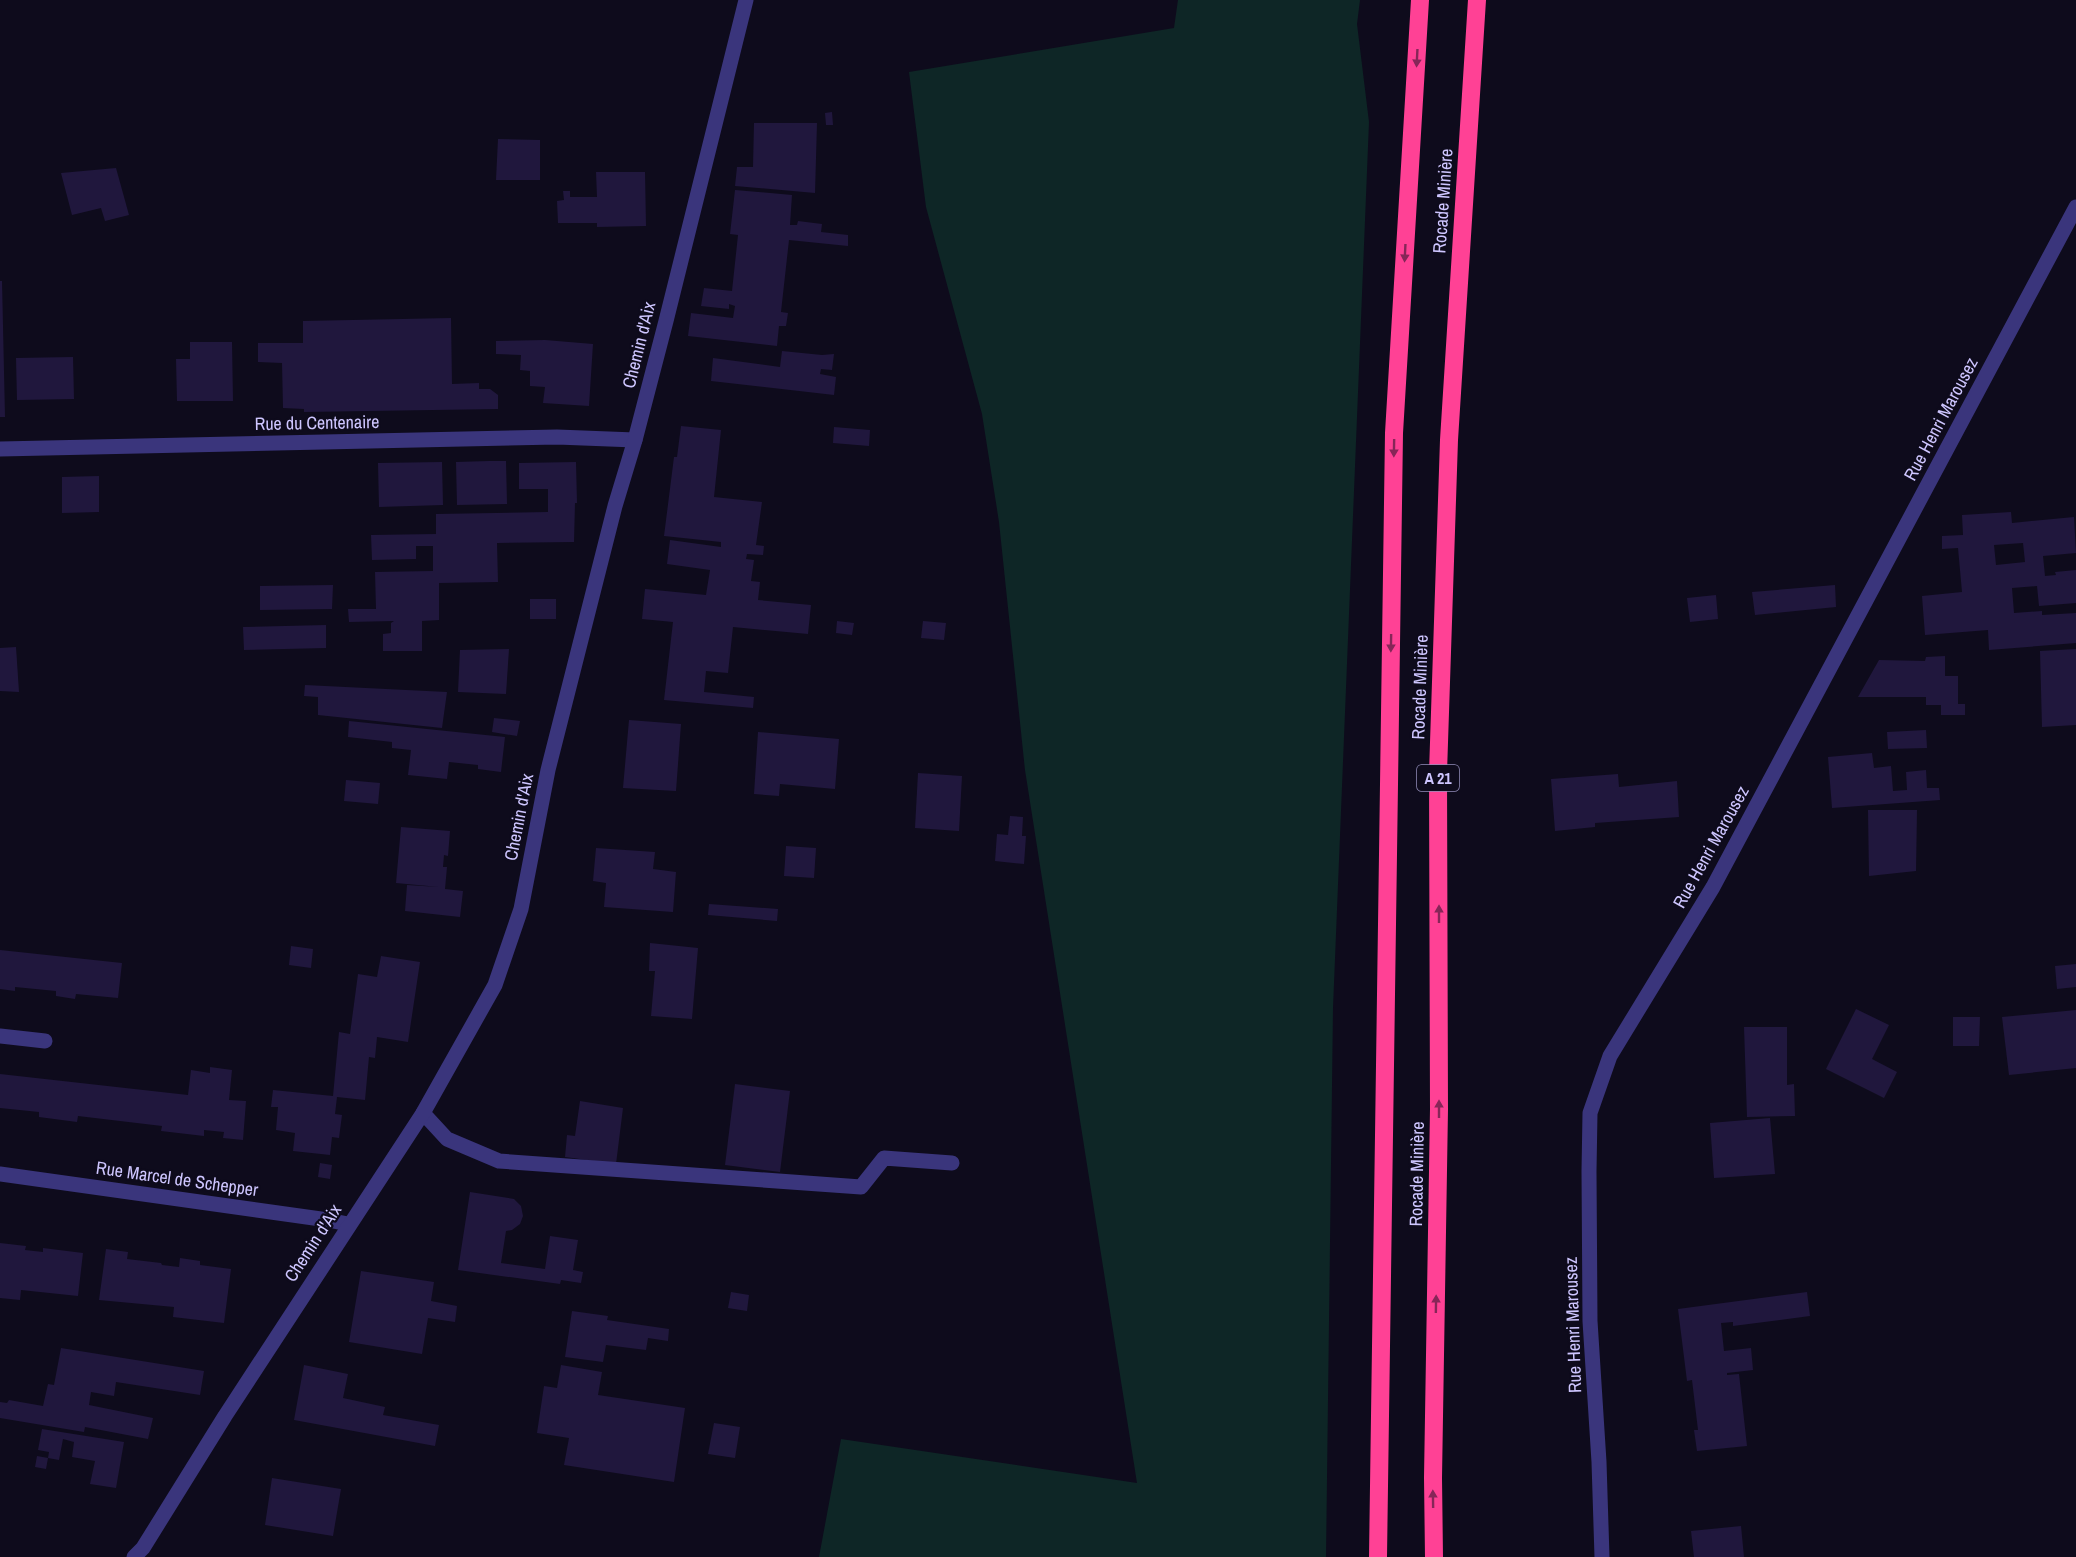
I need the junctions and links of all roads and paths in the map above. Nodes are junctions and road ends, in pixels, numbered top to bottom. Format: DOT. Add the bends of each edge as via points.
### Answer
graph roads {
  1 [pos="746,0"];
  2 [pos="1420,0"];
  3 [pos="1477,0"];
  4 [pos="2076,207"];
  5 [pos="635,440"];
  6 [pos="0,449"];
  7 [pos="0,1036"];
  8 [pos="45,1041"];
  9 [pos="423,1113"];
  10 [pos="952,1163"];
  11 [pos="0,1174"];
  12 [pos="348,1224"];
  13 [pos="134,1557"];
  14 [pos="1378,1557"];
  15 [pos="1434,1557"];
  16 [pos="1602,1557"];
  1 -- 5 [label="street, Chemin d'Aix"];
  2 -- 14 [label="highway, Rocade Minière, one-way" via="1394,434"];
  15 -- 3 [label="highway, Rocade Minière / A 21, one-way" via="1439,761 1449,440"];
  4 -- 16 [label="street, Rue Henri Marousez" via="1713,887 1610,1056 1590,1113 1589,1171 1590,1321"];
  5 -- 6 [label="street, Rue du Centenaire" via="556,437"];
  5 -- 9 [label="street, Chemin d'Aix" via="548,770 521,909 495,985"];
  7 -- 8 [label="street"];
  9 -- 10 [label="street" via="447,1139 499,1161 861,1187 884,1158"];
  9 -- 12 [label="street, Chemin d'Aix"];
  11 -- 12 [label="street, Rue Marcel de Schepper"];
  12 -- 13 [label="street, Chemin d'Aix"];
}
